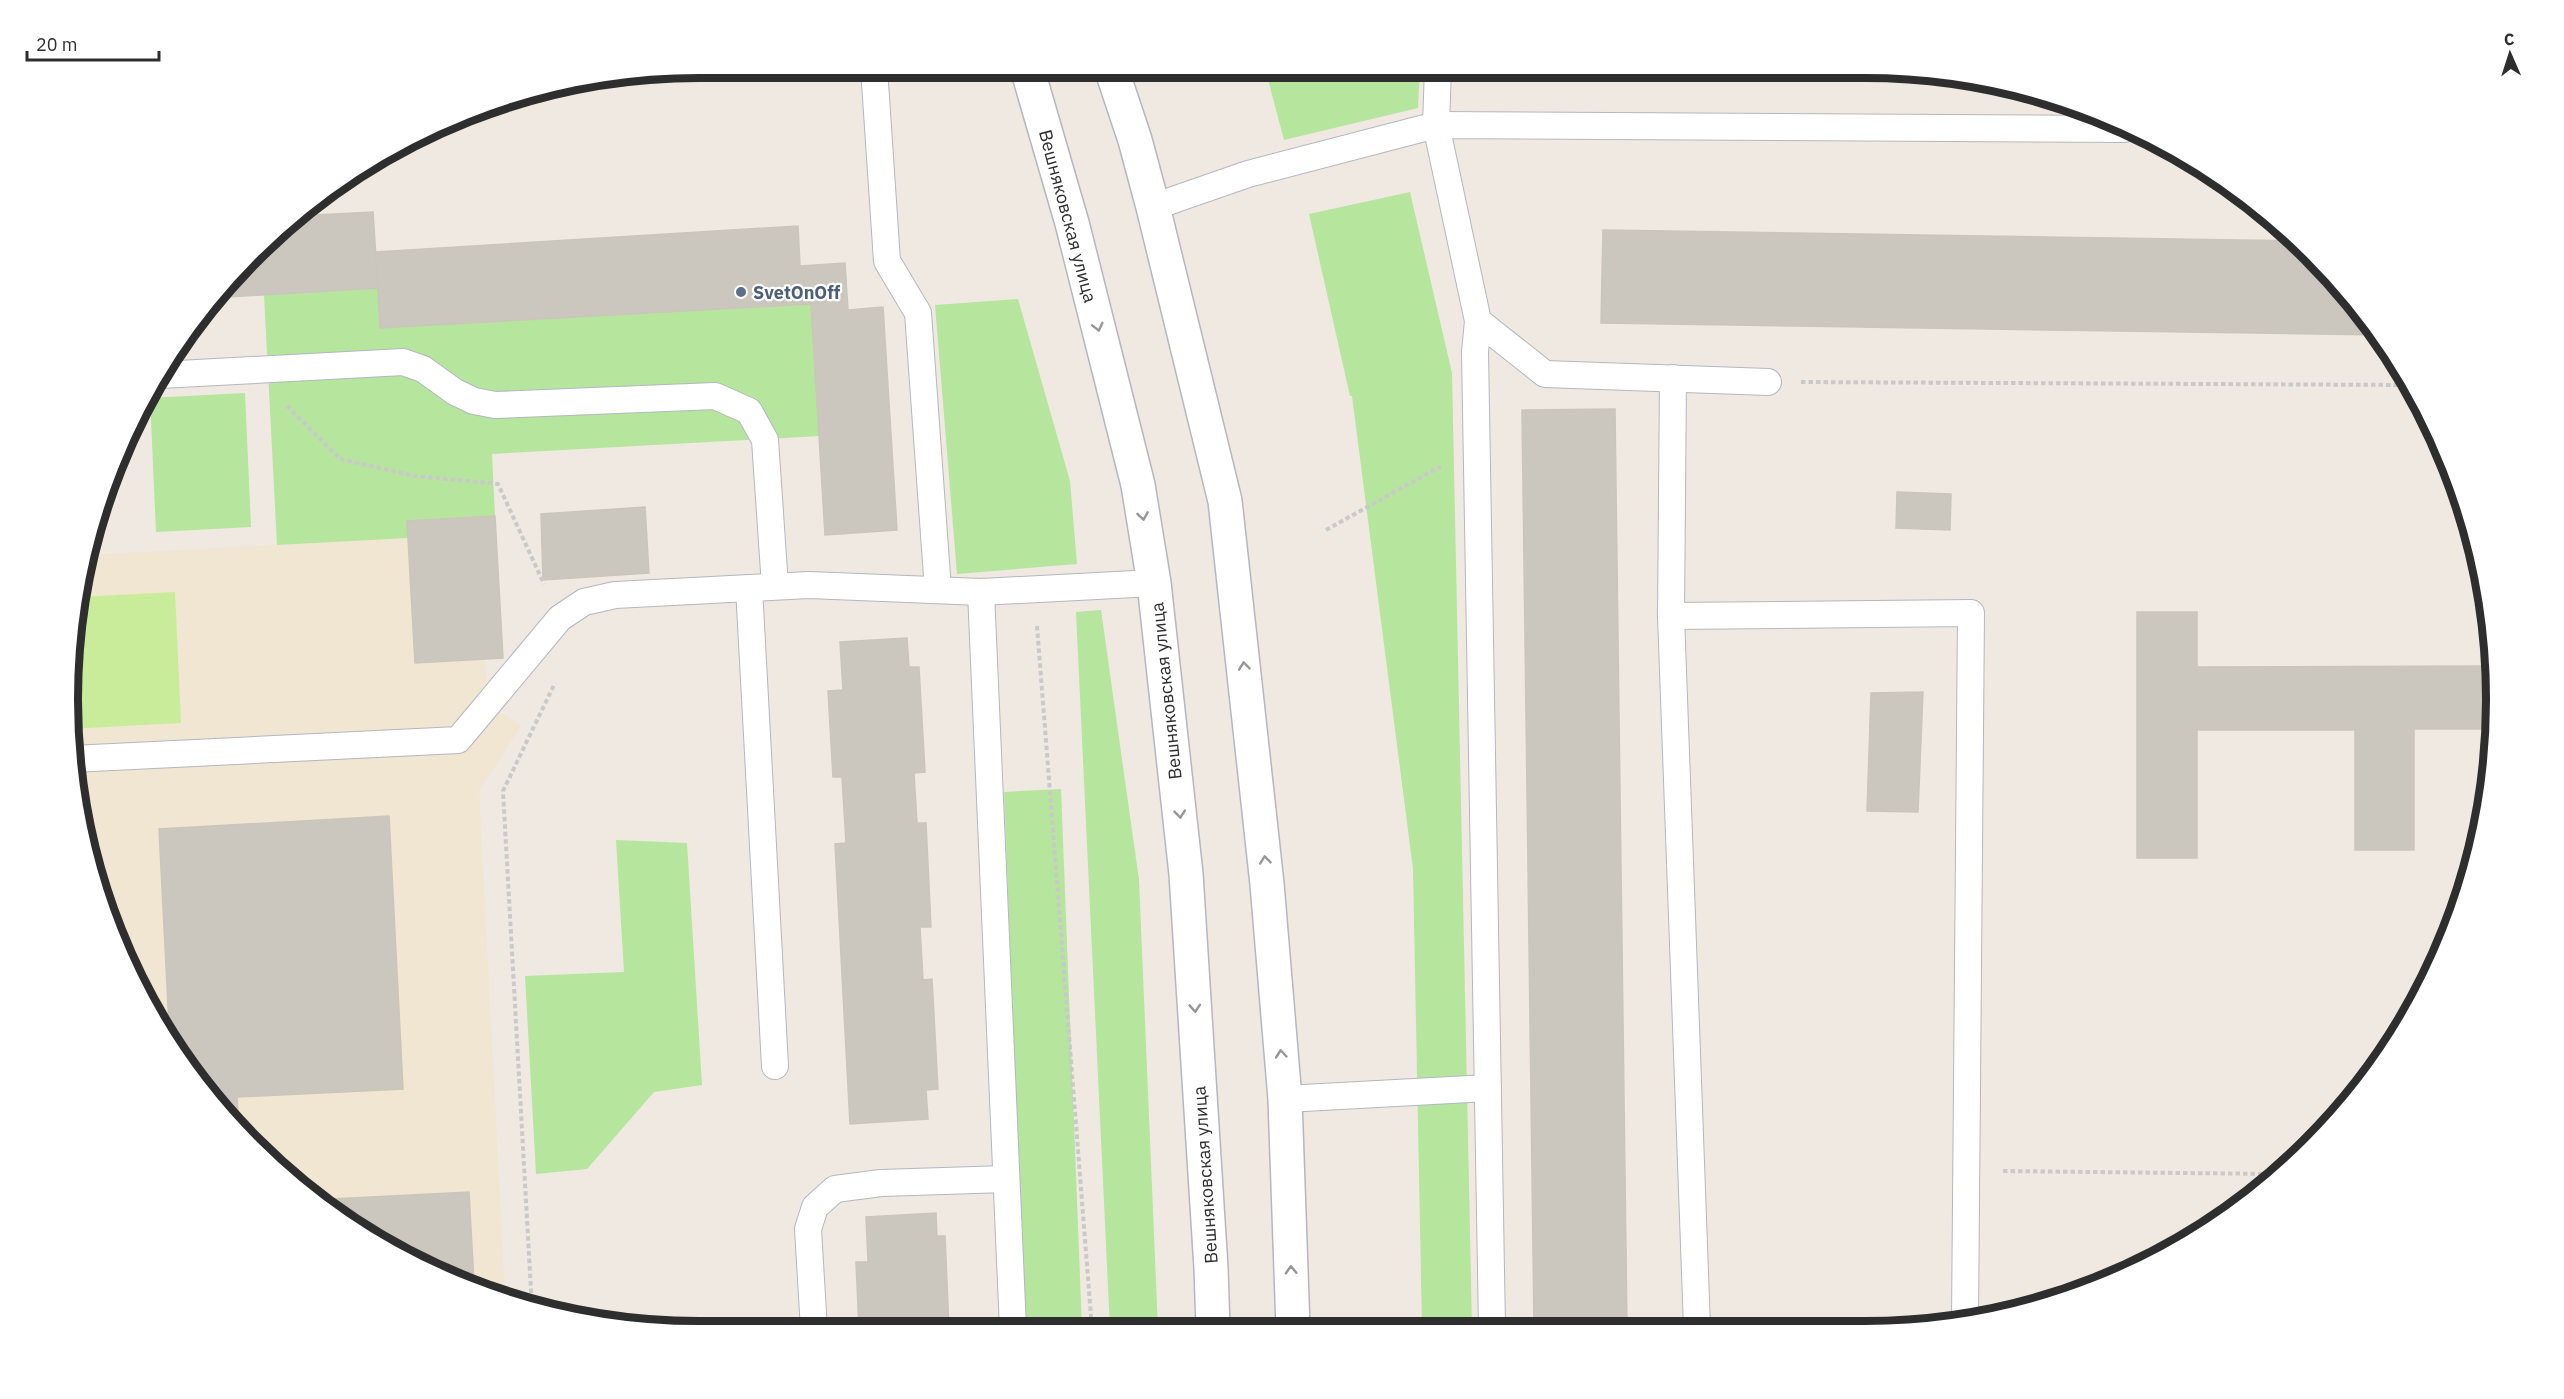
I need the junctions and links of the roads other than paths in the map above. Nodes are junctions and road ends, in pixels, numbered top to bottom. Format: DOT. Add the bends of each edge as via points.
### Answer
graph roads {
  1 [pos="875,78"];
  2 [pos="1030,78"];
  3 [pos="1114,78"];
  4 [pos="1438,78"];
  5 [pos="1436,125"];
  6 [pos="2111,129"];
  7 [pos="1153,207"];
  8 [pos="1478,321"];
  9 [pos="170,374"];
  10 [pos="1673,378"];
  11 [pos="1768,382"];
  12 [pos="1154,583"];
  13 [pos="775,586"];
  14 [pos="749,588"];
  15 [pos="938,590"];
  16 [pos="981,592"];
  17 [pos="1671,616"];
  18 [pos="81,759"];
  19 [pos="775,1066"];
  20 [pos="1488,1088"];
  21 [pos="1285,1099"];
  22 [pos="1006,1179"];
  23 [pos="1965,1313"];
  24 [pos="813,1321"];
  25 [pos="1013,1321"];
  26 [pos="1212,1321"];
  27 [pos="1293,1321"];
  28 [pos="1492,1321"];
  29 [pos="1696,1321"];
  1 -- 15 [label="lane" via="887,261 918,313"];
  2 -- 12 [label="main road, Вешняковская улица, one-way" via="1072,223 1138,485"];
  3 -- 7 [label="main road"];
  4 -- 5 [label="lane"];
  5 -- 6 [label="lane"];
  5 -- 7 [label="lane" via="1248,174"];
  5 -- 8 [label="lane"];
  21 -- 7 [label="main road, one-way" via="1268,884 1226,501"];
  8 -- 10 [label="lane" via="1545,374"];
  8 -- 20 [label="lane" via="1476,446"];
  9 -- 13 [label="lane" via="403,362 423,369 474,401 495,405 715,396 748,411 765,440"];
  10 -- 11 [label="lane"];
  10 -- 17 [label="lane"];
  12 -- 16 [label="lane"];
  12 -- 26 [label="main road, Вешняковская улица, one-way" via="1186,874"];
  13 -- 14 [label="lane"];
  13 -- 15 [label="lane"];
  14 -- 18 [label="lane" via="615,595 584,602 560,618 458,740"];
  14 -- 19 [label="lane"];
  15 -- 16 [label="lane"];
  16 -- 22 [label="lane"];
  17 -- 23 [label="lane" via="1971,613"];
  17 -- 29 [label="lane"];
  20 -- 21 [label="lane"];
  20 -- 28 [label="lane"];
  27 -- 21 [label="main road, one-way"];
  22 -- 24 [label="lane" via="881,1183 835,1189 815,1207 808,1229"];
  22 -- 25 [label="lane"];
}
